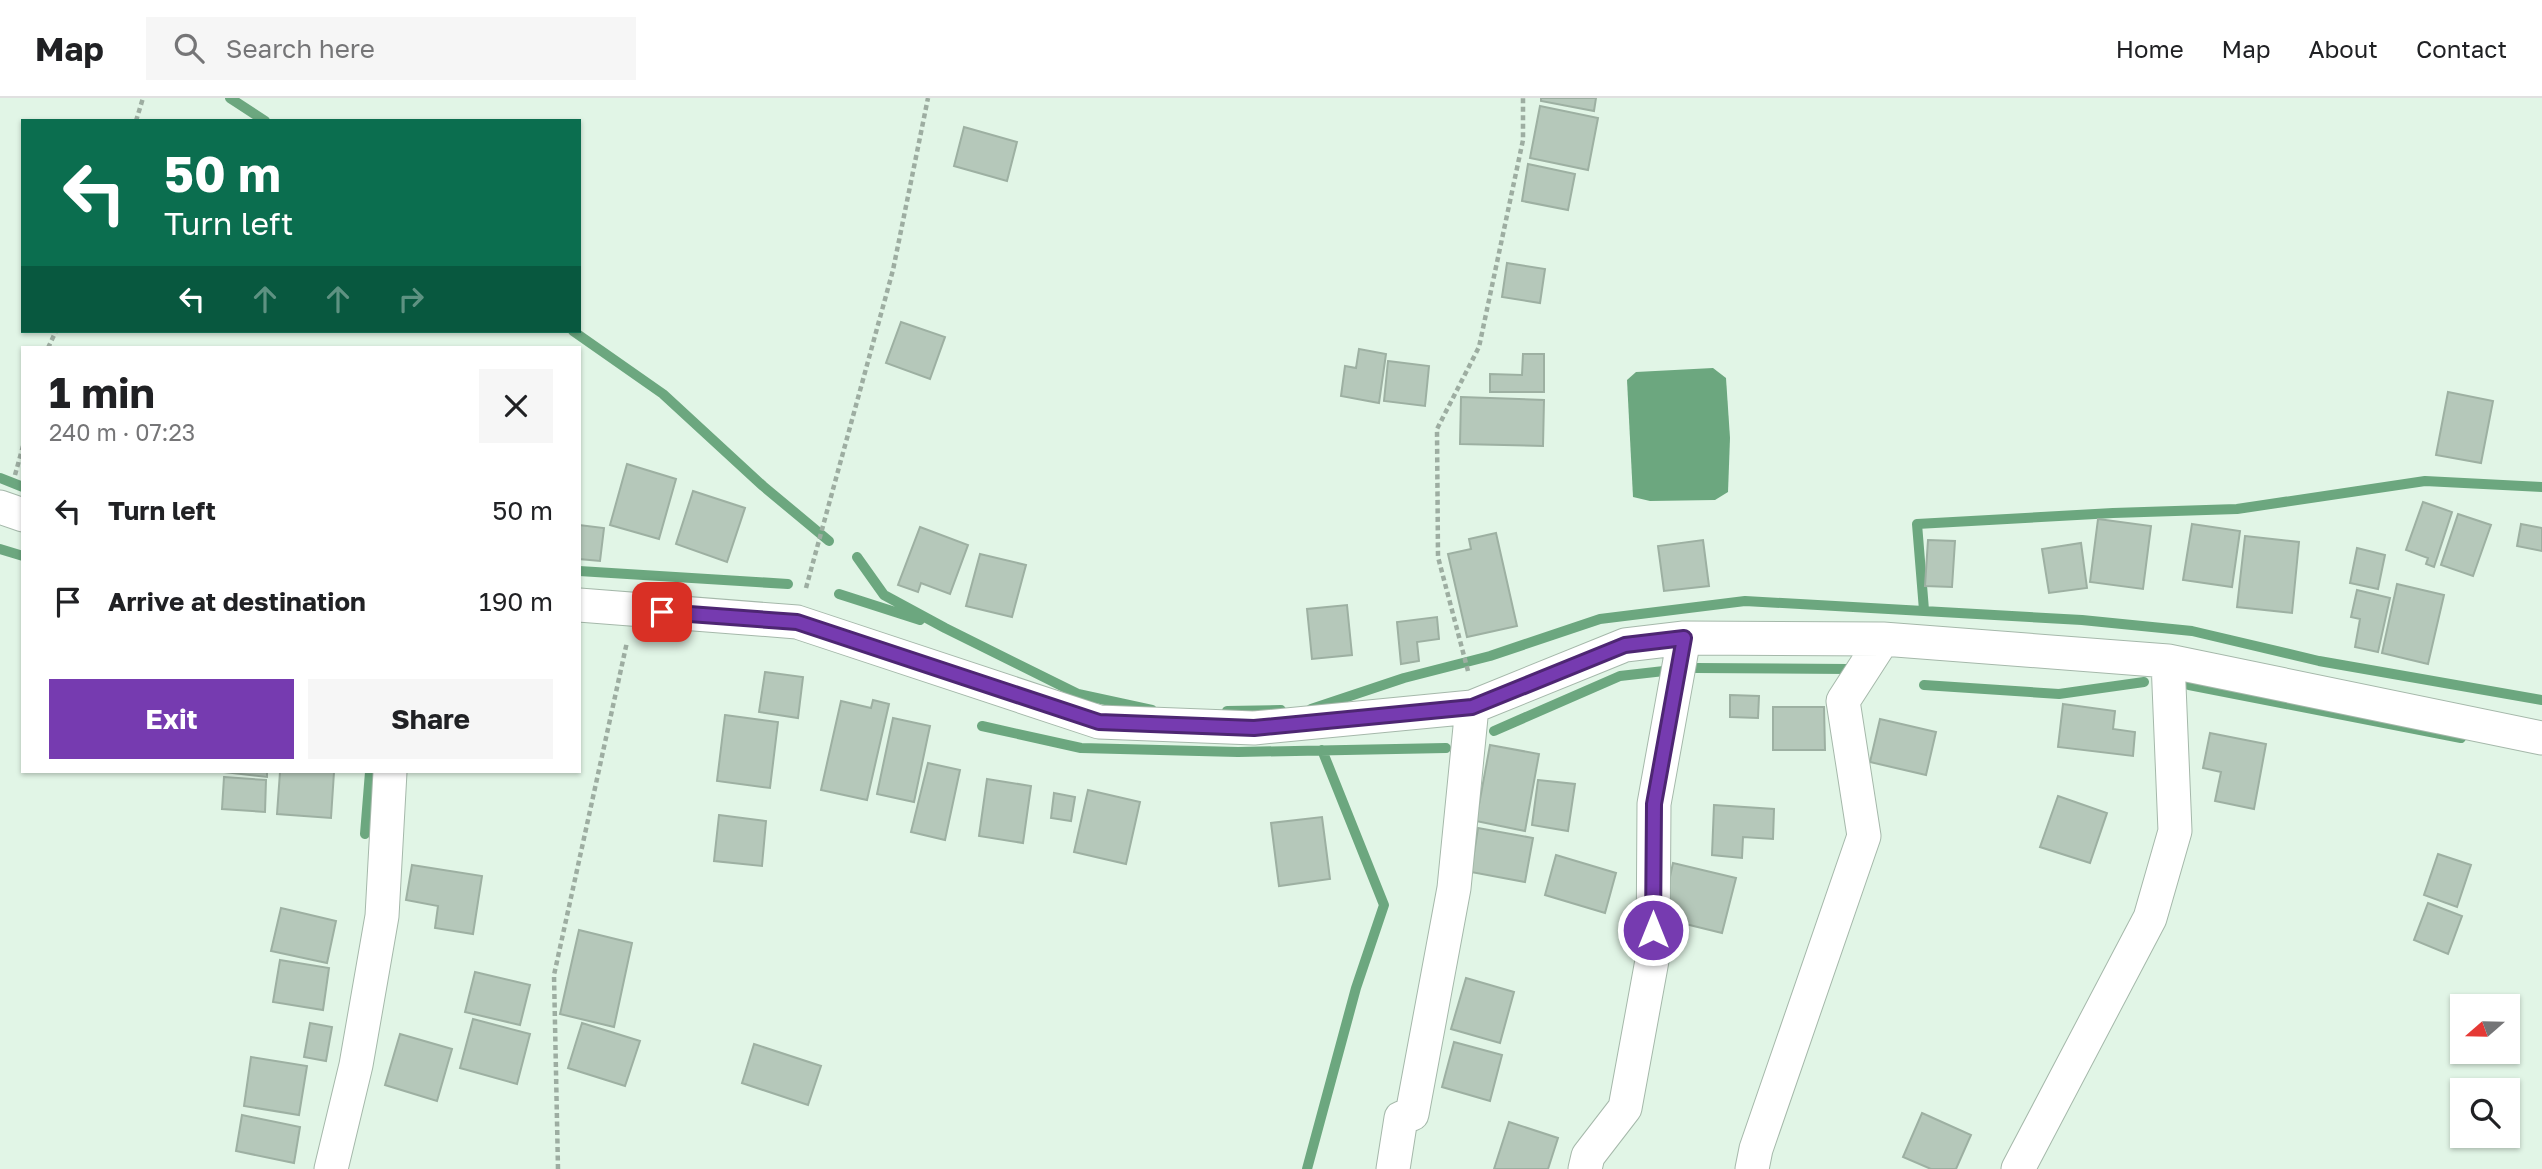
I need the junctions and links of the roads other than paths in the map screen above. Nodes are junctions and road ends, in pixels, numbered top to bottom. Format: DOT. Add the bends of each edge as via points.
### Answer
graph roads {
  1 [pos="0,507"];
  2 [pos="21,514"];
  3 [pos="581,605"];
  4 [pos="1684,638"];
  5 [pos="1882,639"];
  6 [pos="2168,661"];
  7 [pos="1472,707"];
  8 [pos="2542,738"];
  9 [pos="390,773"];
  10 [pos="331,1169"];
  11 [pos="1393,1169"];
  12 [pos="1585,1169"];
  13 [pos="1752,1169"];
  14 [pos="2018,1169"];
  1 -- 2 [label="street"];
  3 -- 7 [label="street" via="797,622 1099,722 1254,728"];
  4 -- 5 [label="street"];
  4 -- 7 [label="street" via="1625,645"];
  4 -- 12 [label="street" via="1654,804 1653,956 1625,1108 1588,1156"];
  5 -- 6 [label="street"];
  5 -- 13 [label="street" via="1843,701 1864,836"];
  6 -- 8 [label="street"];
  6 -- 14 [label="street" via="2175,831 2150,918"];
  7 -- 11 [label="street" via="1454,888 1412,1114 1401,1118"];
  9 -- 10 [label="street" via="382,916 356,1065"];
}
